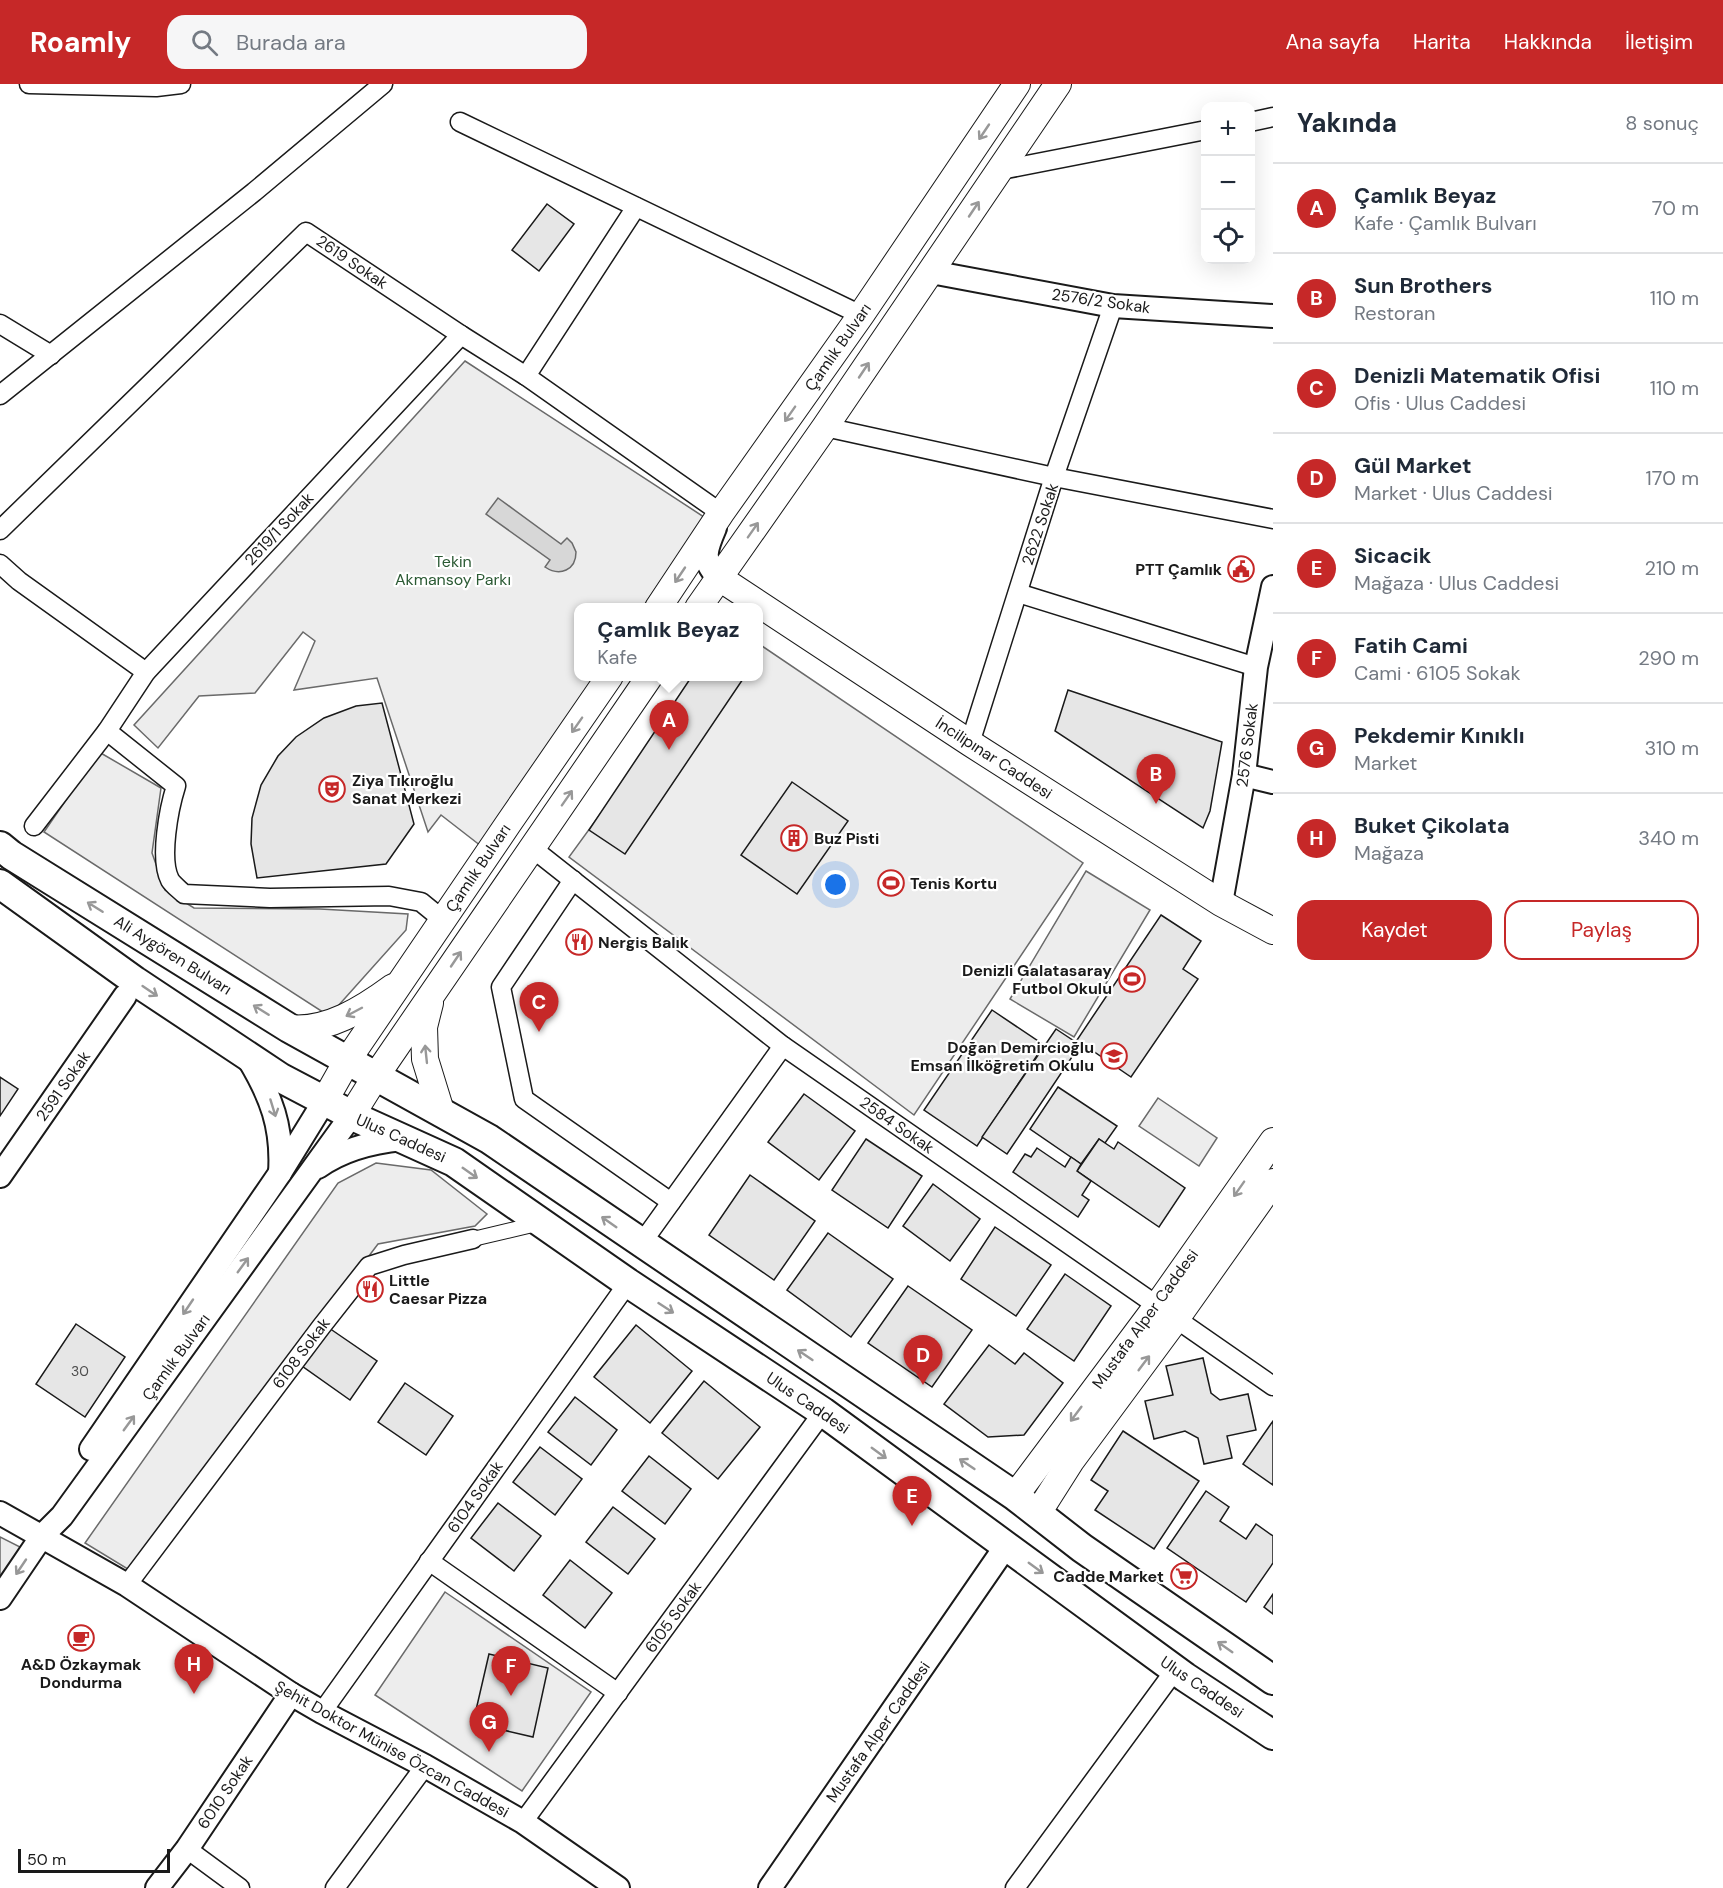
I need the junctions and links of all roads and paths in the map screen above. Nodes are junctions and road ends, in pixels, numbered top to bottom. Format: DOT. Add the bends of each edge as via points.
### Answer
graph roads {
  1 [pos="29,84"];
  2 [pos="175,84"];
  3 [pos="181,84"];
  4 [pos="383,84"];
  5 [pos="1017,84"];
  6 [pos="1058,84"];
  7 [pos="73,85"];
  8 [pos="1273,117"];
  9 [pos="1255,121"];
  10 [pos="460,123"];
  11 [pos="1201,131"];
  12 [pos="1001,170"];
  13 [pos="636,207"];
  14 [pos="931,272"];
  15 [pos="1113,306"];
  16 [pos="861,315"];
  17 [pos="1273,316"];
  18 [pos="0,324"];
  19 [pos="461,335"];
  20 [pos="51,355"];
  21 [pos="526,376"];
  22 [pos="0,395"];
  23 [pos="825,427"];
  24 [pos="1054,477"];
  25 [pos="721,513"];
  26 [pos="1273,519"];
  27 [pos="0,530"];
  28 [pos="734,557"];
  29 [pos="0,564"];
  30 [pos="718,577"];
  31 [pos="1273,587"];
  32 [pos="1018,593"];
  33 [pos="745,595"];
  34 [pos="661,603"];
  35 [pos="701,603"];
  36 [pos="757,603"];
  37 [pos="763,607"];
  38 [pos="1256,667"];
  39 [pos="146,672"];
  40 [pos="607,681"];
  41 [pos="647,681"];
  42 [pos="107,731"];
  43 [pos="970,743"];
  44 [pos="1244,775"];
  45 [pos="1273,782"];
  46 [pos="34,826"];
  47 [pos="0,846"];
  48 [pos="532,848"];
  49 [pos="573,880"];
  50 [pos="0,884"];
  51 [pos="1221,903"];
  52 [pos="443,920"];
  53 [pos="1273,931"];
  54 [pos="403,980"];
  55 [pos="432,994"];
  56 [pos="125,996"];
  57 [pos="289,1028"];
  58 [pos="783,1046"];
  59 [pos="247,1056"];
  60 [pos="347,1061"];
  61 [pos="376,1076"];
  62 [pos="325,1100"];
  63 [pos="441,1111"];
  64 [pos="351,1116"];
  65 [pos="402,1139"];
  66 [pos="1273,1141"];
  67 [pos="280,1173"];
  68 [pos="0,1176"];
  69 [pos="308,1176"];
  70 [pos="1273,1182"];
  71 [pos="671,1202"];
  72 [pos="542,1223"];
  73 [pos="473,1239"];
  74 [pos="641,1244"];
  75 [pos="628,1282"];
  76 [pos="1167,1312"];
  77 [pos="1273,1386"];
  78 [pos="823,1412"];
  79 [pos="1016,1496"];
  80 [pos="0,1513"];
  81 [pos="1038,1513"];
  82 [pos="42,1536"];
  83 [pos="1006,1546"];
  84 [pos="429,1562"];
  85 [pos="127,1585"];
  86 [pos="0,1598"];
  87 [pos="1175,1670"];
  88 [pos="1273,1680"];
  89 [pos="618,1693"];
  90 [pos="291,1694"];
  91 [pos="322,1712"];
  92 [pos="1273,1735"];
  93 [pos="425,1766"];
  94 [pos="523,1822"];
  95 [pos="187,1849"];
  96 [pos="157,1888"];
  97 [pos="240,1888"];
  98 [pos="335,1888"];
  99 [pos="618,1888"];
  100 [pos="770,1888"];
  101 [pos="1015,1888"];
  1 -- 7 [label="street"];
  2 -- 3 [label="street"];
  2 -- 7 [label="street"];
  4 -- 20 [label="street"];
  5 -- 16 [label="main road, Çamlık Bulvarı, one-way"];
  6 -- 12 [label="main road, Çamlık Bulvarı"];
  8 -- 9 [label="street"];
  10 -- 13 [label="street"];
  11 -- 12 [label="street"];
  14 -- 12 [label="main road, Çamlık Bulvarı, one-way"];
  13 -- 16 [label="street"];
  13 -- 21 [label="street"];
  14 -- 15 [label="street, 2576/2 Sokak"];
  23 -- 14 [label="main road, Çamlık Bulvarı, one-way"];
  15 -- 17 [label="street, 2576/2 Sokak"];
  15 -- 24 [label="street, 2622 Sokak"];
  16 -- 25 [label="main road, Çamlık Bulvarı, one-way"];
  18 -- 20 [label="street"];
  19 -- 21 [label="street, 2619 Sokak"];
  19 -- 27 [label="street, 2619 Sokak" via="306,231"];
  19 -- 39 [label="street, 2619/1 Sokak"];
  20 -- 22 [label="street"];
  21 -- 25 [label="street, 2619 Sokak"];
  23 -- 24 [label="street"];
  28 -- 23 [label="main road, Çamlık Bulvarı, one-way"];
  24 -- 26 [label="street"];
  24 -- 32 [label="street, 2622 Sokak"];
  25 -- 30 [label="street" via="706,558"];
  25 -- 34 [label="main road, Çamlık Bulvarı, one-way"];
  28 -- 30 [label="main road, Çamlık Bulvarı"];
  28 -- 33 [label="main road" via="736,580"];
  29 -- 39 [label="street"];
  30 -- 33 [label="main road, İncilipınar Caddesi"];
  30 -- 35 [label="main road, Çamlık Bulvarı"];
  31 -- 38 [label="street, 2576 Sokak"];
  32 -- 38 [label="street"];
  32 -- 43 [label="street, 2622 Sokak"];
  33 -- 36 [label="main road, İncilipınar Caddesi"];
  37 -- 43 [label="main road, İncilipınar Caddesi"];
  38 -- 44 [label="street, 2576 Sokak"];
  39 -- 42 [label="street, 2619/1 Sokak"];
  40 -- 52 [label="main road, Çamlık Bulvarı, one-way"];
  48 -- 41 [label="main road, one-way"];
  42 -- 46 [label="street, 2619/1 Sokak"];
  42 -- 52 [label="street" via="176,786 164,850 170,880 184,894 270,898 389,896 421,902"];
  43 -- 51 [label="main road, İncilipınar Caddesi"];
  44 -- 45 [label="street"];
  44 -- 51 [label="street, 2576 Sokak"];
  57 -- 47 [label="main road, Ali Aygören Bulvarı, one-way"];
  48 -- 49 [label="street, 2584 Sokak"];
  55 -- 48 [label="main road, one-way"];
  49 -- 58 [label="street, 2584 Sokak"];
  49 -- 71 [label="street" via="501,987 524,1099"];
  50 -- 59 [label="main road, one-way"];
  51 -- 53 [label="main road, İncilipınar Caddesi"];
  52 -- 54 [label="main road, Çamlık Bulvarı"];
  54 -- 57 [label="main road, one-way" via="346,1016 316,1028"];
  54 -- 60 [label="main road, Çamlık Bulvarı"];
  55 -- 61 [label="main road"];
  63 -- 55 [label="main road, one-way" via="425,1059 424,1027"];
  56 -- 68 [label="street, 2591 Sokak"];
  57 -- 60 [label="main road, Ali Aygören Bulvarı"];
  58 -- 71 [label="street"];
  58 -- 76 [label="street, 2584 Sokak"];
  59 -- 62 [label="main road"];
  59 -- 67 [label="street, one-way" via="275,1111"];
  60 -- 61 [label="main road"];
  60 -- 62 [label="main road, Çamlık Bulvarı"];
  61 -- 63 [label="main road"];
  61 -- 64 [label="main road"];
  62 -- 64 [label="main road, Ulus Caddesi"];
  62 -- 67 [label="street"];
  74 -- 63 [label="main road, one-way" via="489,1139"];
  64 -- 65 [label="main road, Ulus Caddesi"];
  64 -- 69 [label="street, Çamlık Bulvarı"];
  65 -- 69 [label="street" via="349,1150"];
  65 -- 72 [label="main road, Ulus Caddesi, one-way" via="454,1162"];
  66 -- 76 [label="main road, Mustafa Alper Caddesi, one-way"];
  67 -- 82 [label="street, one-way" via="53,1505"];
  82 -- 69 [label="street, Çamlık Bulvarı, one-way" via="62,1516"];
  70 -- 76 [label="main road, Mustafa Alper Caddesi"];
  71 -- 74 [label="street"];
  72 -- 73 [label="street, 6108 Sokak"];
  72 -- 75 [label="main road, Ulus Caddesi"];
  73 -- 85 [label="street, 6108 Sokak" via="369,1266"];
  79 -- 74 [label="main road, one-way"];
  75 -- 78 [label="main road, Ulus Caddesi, one-way"];
  75 -- 84 [label="street, 6104 Sokak"];
  76 -- 77 [label="street, 2584 Sokak"];
  76 -- 79 [label="main road, Mustafa Alper Caddesi, one-way"];
  81 -- 76 [label="main road, Mustafa Alper Caddesi, one-way"];
  78 -- 83 [label="main road, Ulus Caddesi, one-way"];
  78 -- 89 [label="street, 6105 Sokak"];
  79 -- 81 [label="main road"];
  80 -- 82 [label="street, Şehit Doktor Münise Özcan Caddesi"];
  88 -- 81 [label="main road, one-way" via="1082,1548"];
  82 -- 85 [label="street, Şehit Doktor Münise Özcan Caddesi"];
  82 -- 86 [label="street, Çamlık Bulvarı, one-way"];
  83 -- 87 [label="main road, Ulus Caddesi, one-way"];
  83 -- 100 [label="street, Mustafa Alper Caddesi"];
  84 -- 89 [label="street"];
  84 -- 91 [label="street, 6104 Sokak"];
  85 -- 90 [label="street, Şehit Doktor Münise Özcan Caddesi"];
  87 -- 92 [label="main road, Ulus Caddesi"];
  87 -- 101 [label="street"];
  89 -- 94 [label="street, 6105 Sokak"];
  90 -- 91 [label="street, Şehit Doktor Münise Özcan Caddesi"];
  90 -- 95 [label="street, 6010 Sokak"];
  91 -- 93 [label="street, Şehit Doktor Münise Özcan Caddesi"];
  93 -- 94 [label="street, Şehit Doktor Münise Özcan Caddesi"];
  93 -- 98 [label="street"];
  94 -- 99 [label="street, Şehit Doktor Münise Özcan Caddesi"];
  95 -- 96 [label="street, 6010 Sokak"];
  95 -- 97 [label="street"];
}
